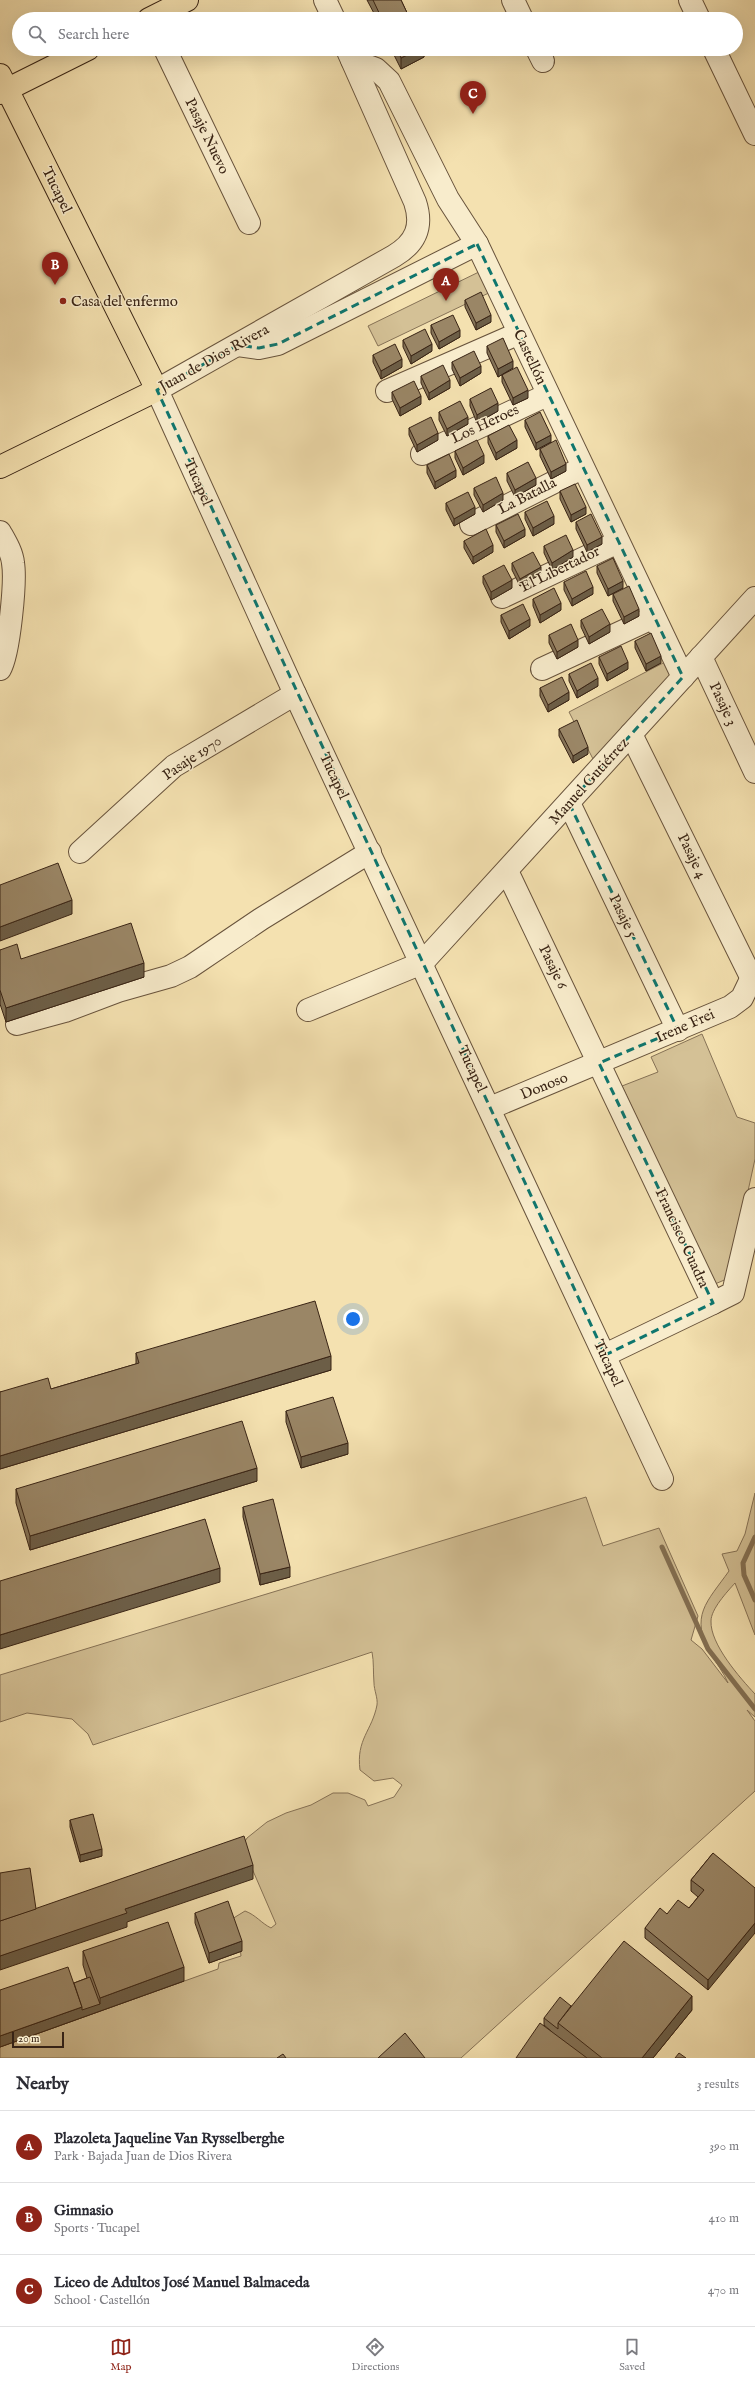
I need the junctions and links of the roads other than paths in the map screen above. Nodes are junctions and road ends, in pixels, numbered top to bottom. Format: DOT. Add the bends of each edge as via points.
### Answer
graph roads {
  1 [pos="187,0"];
  2 [pos="325,0"];
  3 [pos="513,0"];
  4 [pos="690,0"];
  5 [pos="164,12"];
  6 [pos="331,12"];
  7 [pos="519,12"];
  8 [pos="696,12"];
  9 [pos="72,56"];
  10 [pos="167,56"];
  11 [pos="350,56"];
  12 [pos="353,56"];
  13 [pos="717,56"];
  14 [pos="2,86"];
  15 [pos="755,134"];
  16 [pos="249,223"];
  17 [pos="417,233"];
  18 [pos="476,244"];
  19 [pos="519,333"];
  20 [pos="238,345"];
  21 [pos="157,390"];
  22 [pos="387,391"];
  23 [pos="548,395"];
  24 [pos="422,454"];
  25 [pos="0,467"];
  26 [pos="582,468"];
  27 [pos="471,524"];
  28 [pos="0,532"];
  29 [pos="618,542"];
  30 [pos="7,565"];
  31 [pos="6,589"];
  32 [pos="502,597"];
  33 [pos="755,598"];
  34 [pos="654,617"];
  35 [pos="701,657"];
  36 [pos="0,669"];
  37 [pos="542,669"];
  38 [pos="683,677"];
  39 [pos="295,694"];
  40 [pos="631,734"];
  41 [pos="755,772"];
  42 [pos="569,802"];
  43 [pos="80,852"];
  44 [pos="370,852"];
  45 [pos="507,871"];
  46 [pos="422,963"];
  47 [pos="754,976"];
  48 [pos="308,1010"];
  49 [pos="17,1024"];
  50 [pos="678,1030"];
  51 [pos="599,1063"];
  52 [pos="490,1108"];
  53 [pos="755,1199"];
  54 [pos="713,1303"];
  55 [pos="605,1356"];
  56 [pos="662,1479"];
  1 -- 5 [label="main road"];
  2 -- 6 [label="street"];
  3 -- 7 [label="street"];
  4 -- 8 [label="street"];
  9 -- 14 [label="main road"];
  10 -- 16 [label="street, Pasaje Nuevo"];
  11 -- 17 [label="street, Castellón" via="415,202 419,219"];
  12 -- 18 [label="street, Castellón" via="376,69 389,81 448,199"];
  13 -- 15 [label="street"];
  14 -- 21 [label="main road, Tucapel"];
  17 -- 20 [label="street, Juan de Dios Rivera" via="409,245 398,254"];
  18 -- 19 [label="street, Castellón"];
  18 -- 20 [label="street" via="278,344 259,348"];
  19 -- 22 [label="street"];
  19 -- 23 [label="street, Castellón"];
  20 -- 21 [label="street, Juan de Dios Rivera"];
  21 -- 25 [label="main road, Juan de Dios Rivera"];
  21 -- 39 [label="street, Tucapel"];
  23 -- 24 [label="street, Los Heroes"];
  23 -- 26 [label="street, Castellón"];
  26 -- 27 [label="street, La Batalla"];
  26 -- 29 [label="street, Castellón"];
  28 -- 30 [label="street"];
  29 -- 32 [label="street, El Libertador"];
  29 -- 34 [label="street, Castellón"];
  30 -- 31 [label="street"];
  31 -- 36 [label="street" via="6,652"];
  33 -- 35 [label="street, Manuel Gutiérrez"];
  34 -- 37 [label="street"];
  34 -- 38 [label="street, Castellón"];
  35 -- 38 [label="street, Manuel Gutiérrez"];
  35 -- 41 [label="street, Pasaje 3"];
  38 -- 40 [label="street, Manuel Gutiérrez"];
  39 -- 43 [label="street, Pasaje 1970" via="174,766"];
  39 -- 44 [label="street, Tucapel"];
  40 -- 42 [label="street, Manuel Gutiérrez"];
  40 -- 47 [label="street, Pasaje 4"];
  42 -- 45 [label="street, Manuel Gutiérrez"];
  42 -- 50 [label="street, Pasaje 5"];
  44 -- 46 [label="street, Tucapel"];
  44 -- 49 [label="street" via="178,973 118,991 65,1011"];
  45 -- 46 [label="street, Manuel Gutiérrez"];
  45 -- 51 [label="street, Pasaje 6"];
  46 -- 48 [label="street"];
  46 -- 52 [label="street, Tucapel"];
  47 -- 50 [label="street, Irene Frei" via="738,1002"];
  50 -- 51 [label="street, Irene Frei"];
  51 -- 52 [label="street, Donoso"];
  51 -- 54 [label="street, Francisco Cuadra"];
  52 -- 55 [label="street, Tucapel"];
  53 -- 54 [label="street" via="733,1293"];
  54 -- 55 [label="street, Francisco Cuadra"];
  55 -- 56 [label="street, Tucapel"];
}
